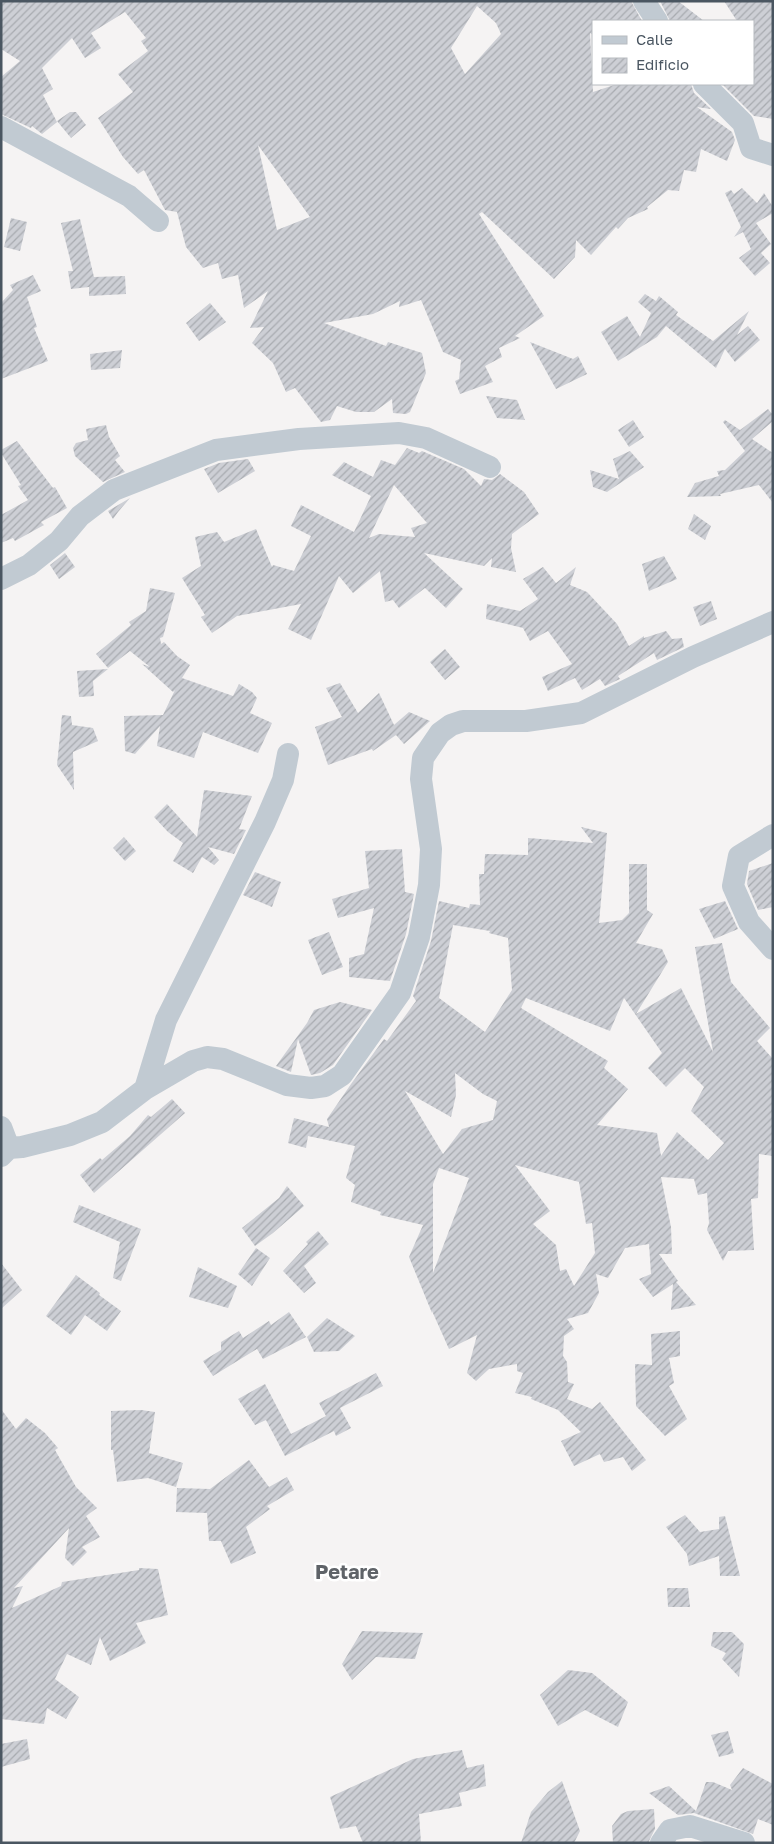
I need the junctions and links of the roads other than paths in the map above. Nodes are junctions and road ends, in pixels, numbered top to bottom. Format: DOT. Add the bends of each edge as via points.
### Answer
graph roads {
  1 [pos="644,1"];
  2 [pos="656,20"];
  3 [pos="705,85"];
  4 [pos="1,127"];
  5 [pos="773,155"];
  6 [pos="158,221"];
  7 [pos="490,467"];
  8 [pos="1,579"];
  9 [pos="773,622"];
  10 [pos="288,754"];
  11 [pos="773,835"];
  12 [pos="773,949"];
  13 [pos="145,1088"];
  14 [pos="4,1144"];
  15 [pos="661,1843"];
  16 [pos="744,1843"];
  1 -- 2 [label="street"];
  3 -- 5 [label="street" via="743,123 751,148"];
  4 -- 6 [label="street" via="129,196"];
  7 -- 8 [label="street" via="426,438 399,433 299,439 216,450 114,490 80,516 59,541 29,565"];
  9 -- 13 [label="street" via="581,713 526,722 487,720 451,725 440,734 423,758 421,779 431,849 429,885 419,937 400,993 342,1075 325,1086 287,1085 223,1059 207,1057 193,1061"];
  10 -- 13 [label="street" via="283,780 265,822 166,1020"];
  11 -- 12 [label="street" via="739,856 733,886 750,922"];
  13 -- 14 [label="street" via="102,1122 70,1135 22,1147"];
  15 -- 16 [label="street" via="670,1830 690,1826"];
}
